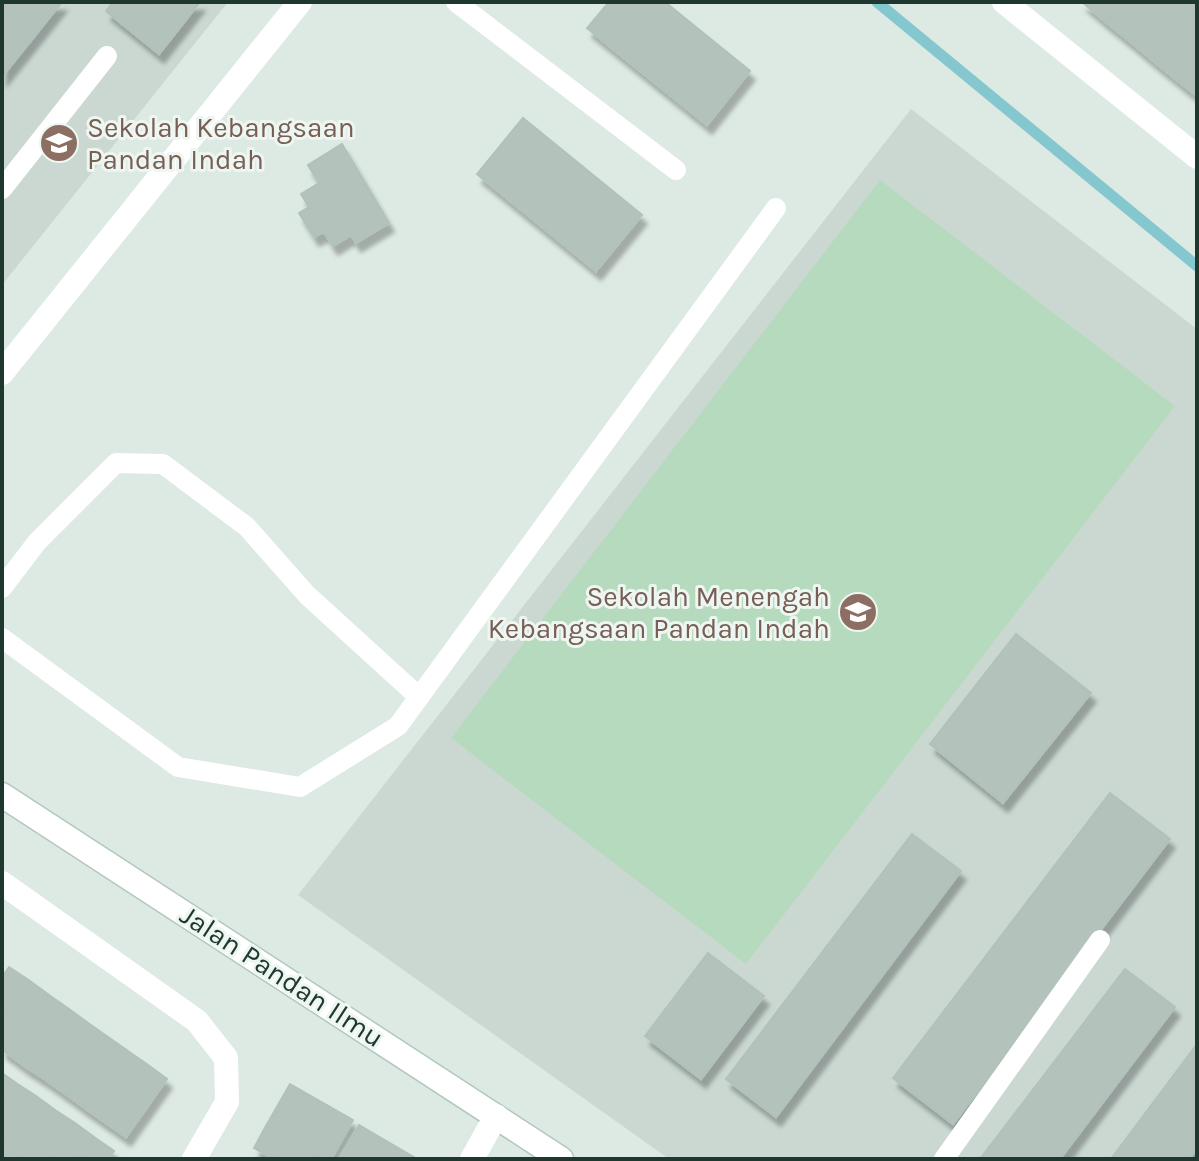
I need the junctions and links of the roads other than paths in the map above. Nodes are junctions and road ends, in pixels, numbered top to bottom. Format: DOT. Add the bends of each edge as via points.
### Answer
graph roads {
  1 [pos="300,2"];
  2 [pos="456,2"];
  3 [pos="1004,2"];
  4 [pos="107,56"];
  5 [pos="1197,157"];
  6 [pos="676,170"];
  7 [pos="2,189"];
  8 [pos="776,208"];
  9 [pos="2,373"];
  10 [pos="2,588"];
  11 [pos="2,638"];
  12 [pos="419,697"];
  13 [pos="2,795"];
  14 [pos="2,883"];
  15 [pos="1100,940"];
  16 [pos="496,1116"];
  17 [pos="194,1159"];
  18 [pos="472,1159"];
  19 [pos="561,1159"];
  20 [pos="944,1159"];
  1 -- 9 [label="street"];
  2 -- 6 [label="lane"];
  3 -- 5 [label="street"];
  4 -- 7 [label="lane"];
  8 -- 12 [label="lane"];
  10 -- 12 [label="lane" via="37,542 116,463 163,464 247,527 307,595"];
  11 -- 12 [label="lane" via="178,767 300,787 398,726"];
  13 -- 16 [label="street, Jalan Pandan Ilmu"];
  14 -- 17 [label="street" via="197,1021 226,1058 227,1102"];
  15 -- 20 [label="lane"];
  16 -- 18 [label="street"];
  16 -- 19 [label="street, Jalan Pandan Ilmu"];
}
